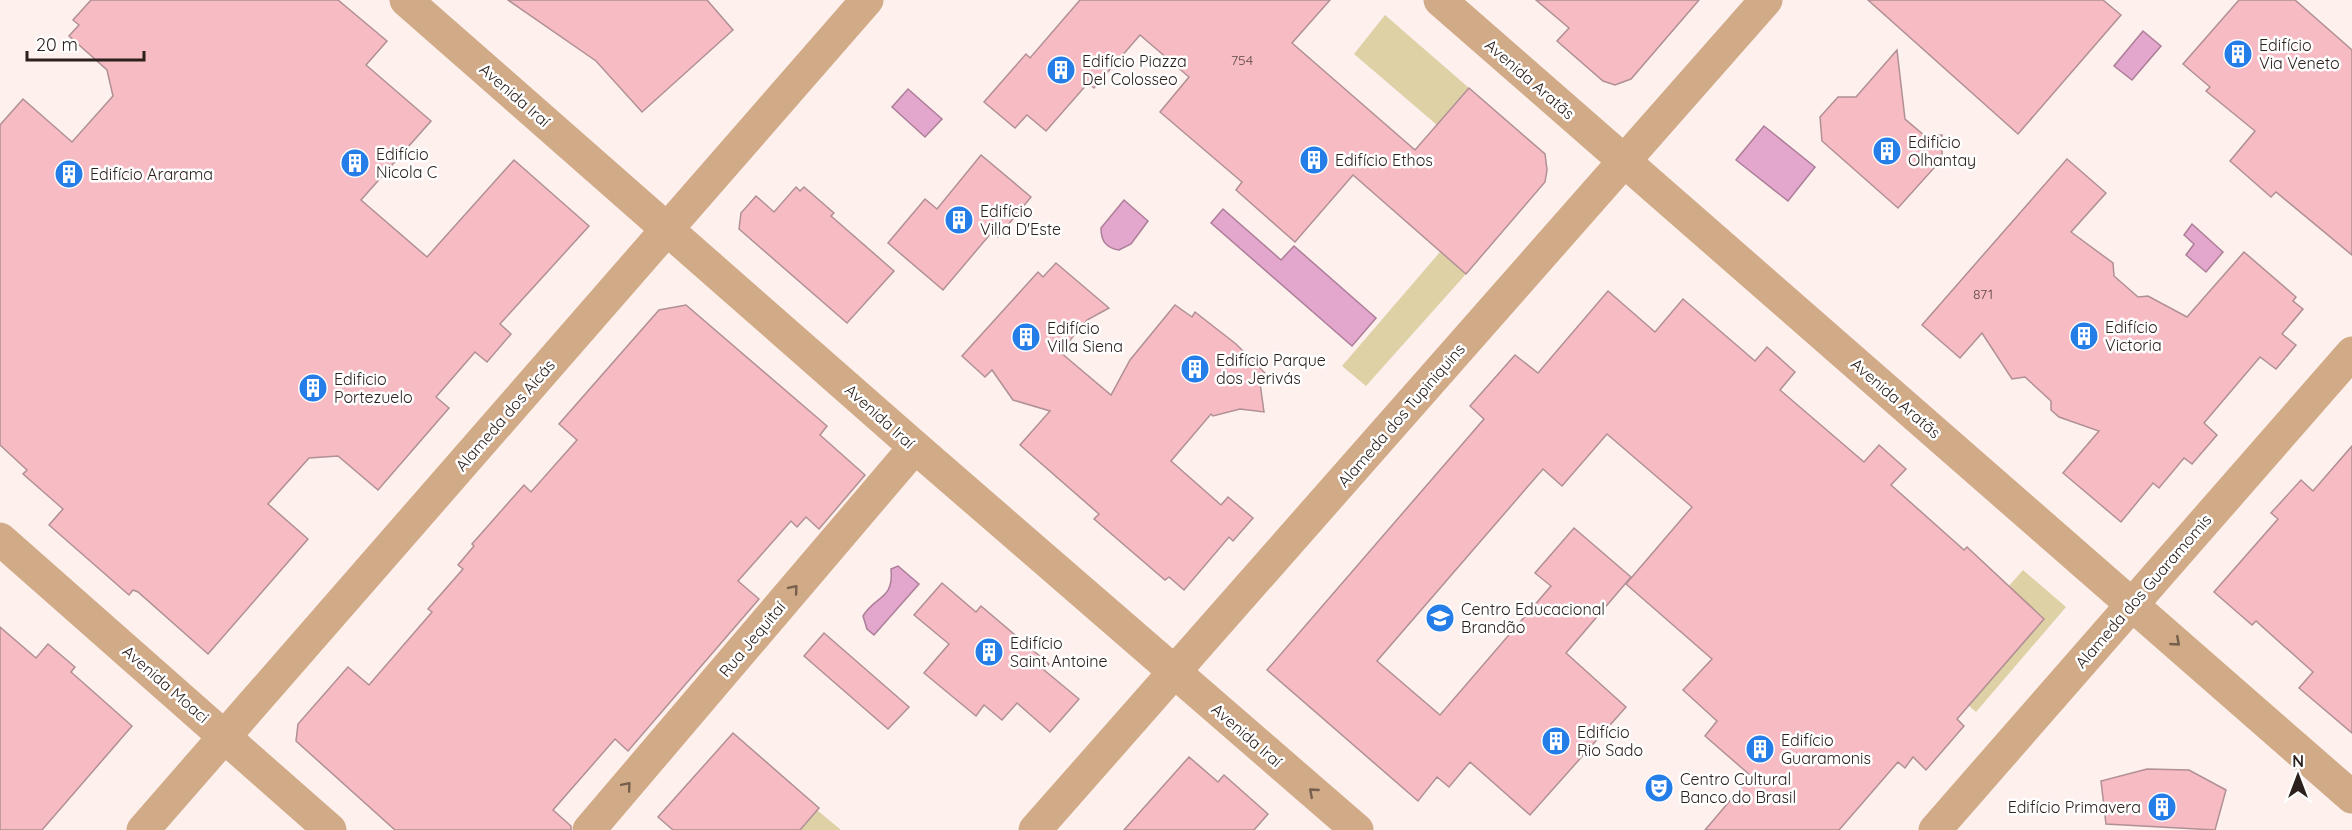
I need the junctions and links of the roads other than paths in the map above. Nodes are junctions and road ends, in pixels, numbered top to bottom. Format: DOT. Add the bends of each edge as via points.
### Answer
graph roads {
  1 [pos="406,0"];
  2 [pos="867,0"];
  3 [pos="1440,0"];
  4 [pos="1766,0"];
  5 [pos="1625,161"];
  6 [pos="668,228"];
  7 [pos="2352,352"];
  8 [pos="915,447"];
  9 [pos="0,539"];
  10 [pos="2132,603"];
  11 [pos="1174,671"];
  12 [pos="224,735"];
  13 [pos="2352,796"];
  14 [pos="143,830"];
  15 [pos="330,830"];
  16 [pos="589,830"];
  17 [pos="1035,830"];
  18 [pos="1357,830"];
  19 [pos="1935,830"];
  1 -- 6 [label="street, Avenida Iraí"];
  2 -- 6 [label="street, Alameda dos Aicás"];
  3 -- 5 [label="street, Avenida Aratãs"];
  4 -- 5 [label="street, Alameda dos Tupiniquins"];
  5 -- 10 [label="street, Avenida Aratãs"];
  5 -- 11 [label="street, Alameda dos Tupiniquins"];
  6 -- 8 [label="street, Avenida Iraí"];
  6 -- 12 [label="street, Alameda dos Aicás"];
  7 -- 10 [label="street, Alameda dos Guaramomis"];
  8 -- 11 [label="street, Avenida Iraí"];
  16 -- 8 [label="street, Rua Jequitaí, one-way"];
  9 -- 12 [label="street, Avenida Moaci"];
  10 -- 13 [label="street, Avenida Aratãs, one-way"];
  10 -- 19 [label="street, Alameda dos Guaramomis"];
  11 -- 17 [label="street, Alameda dos Tupiniquins"];
  18 -- 11 [label="street, Avenida Iraí, one-way"];
  12 -- 14 [label="street, Alameda dos Aicás"];
  12 -- 15 [label="street, Avenida Moaci"];
}
